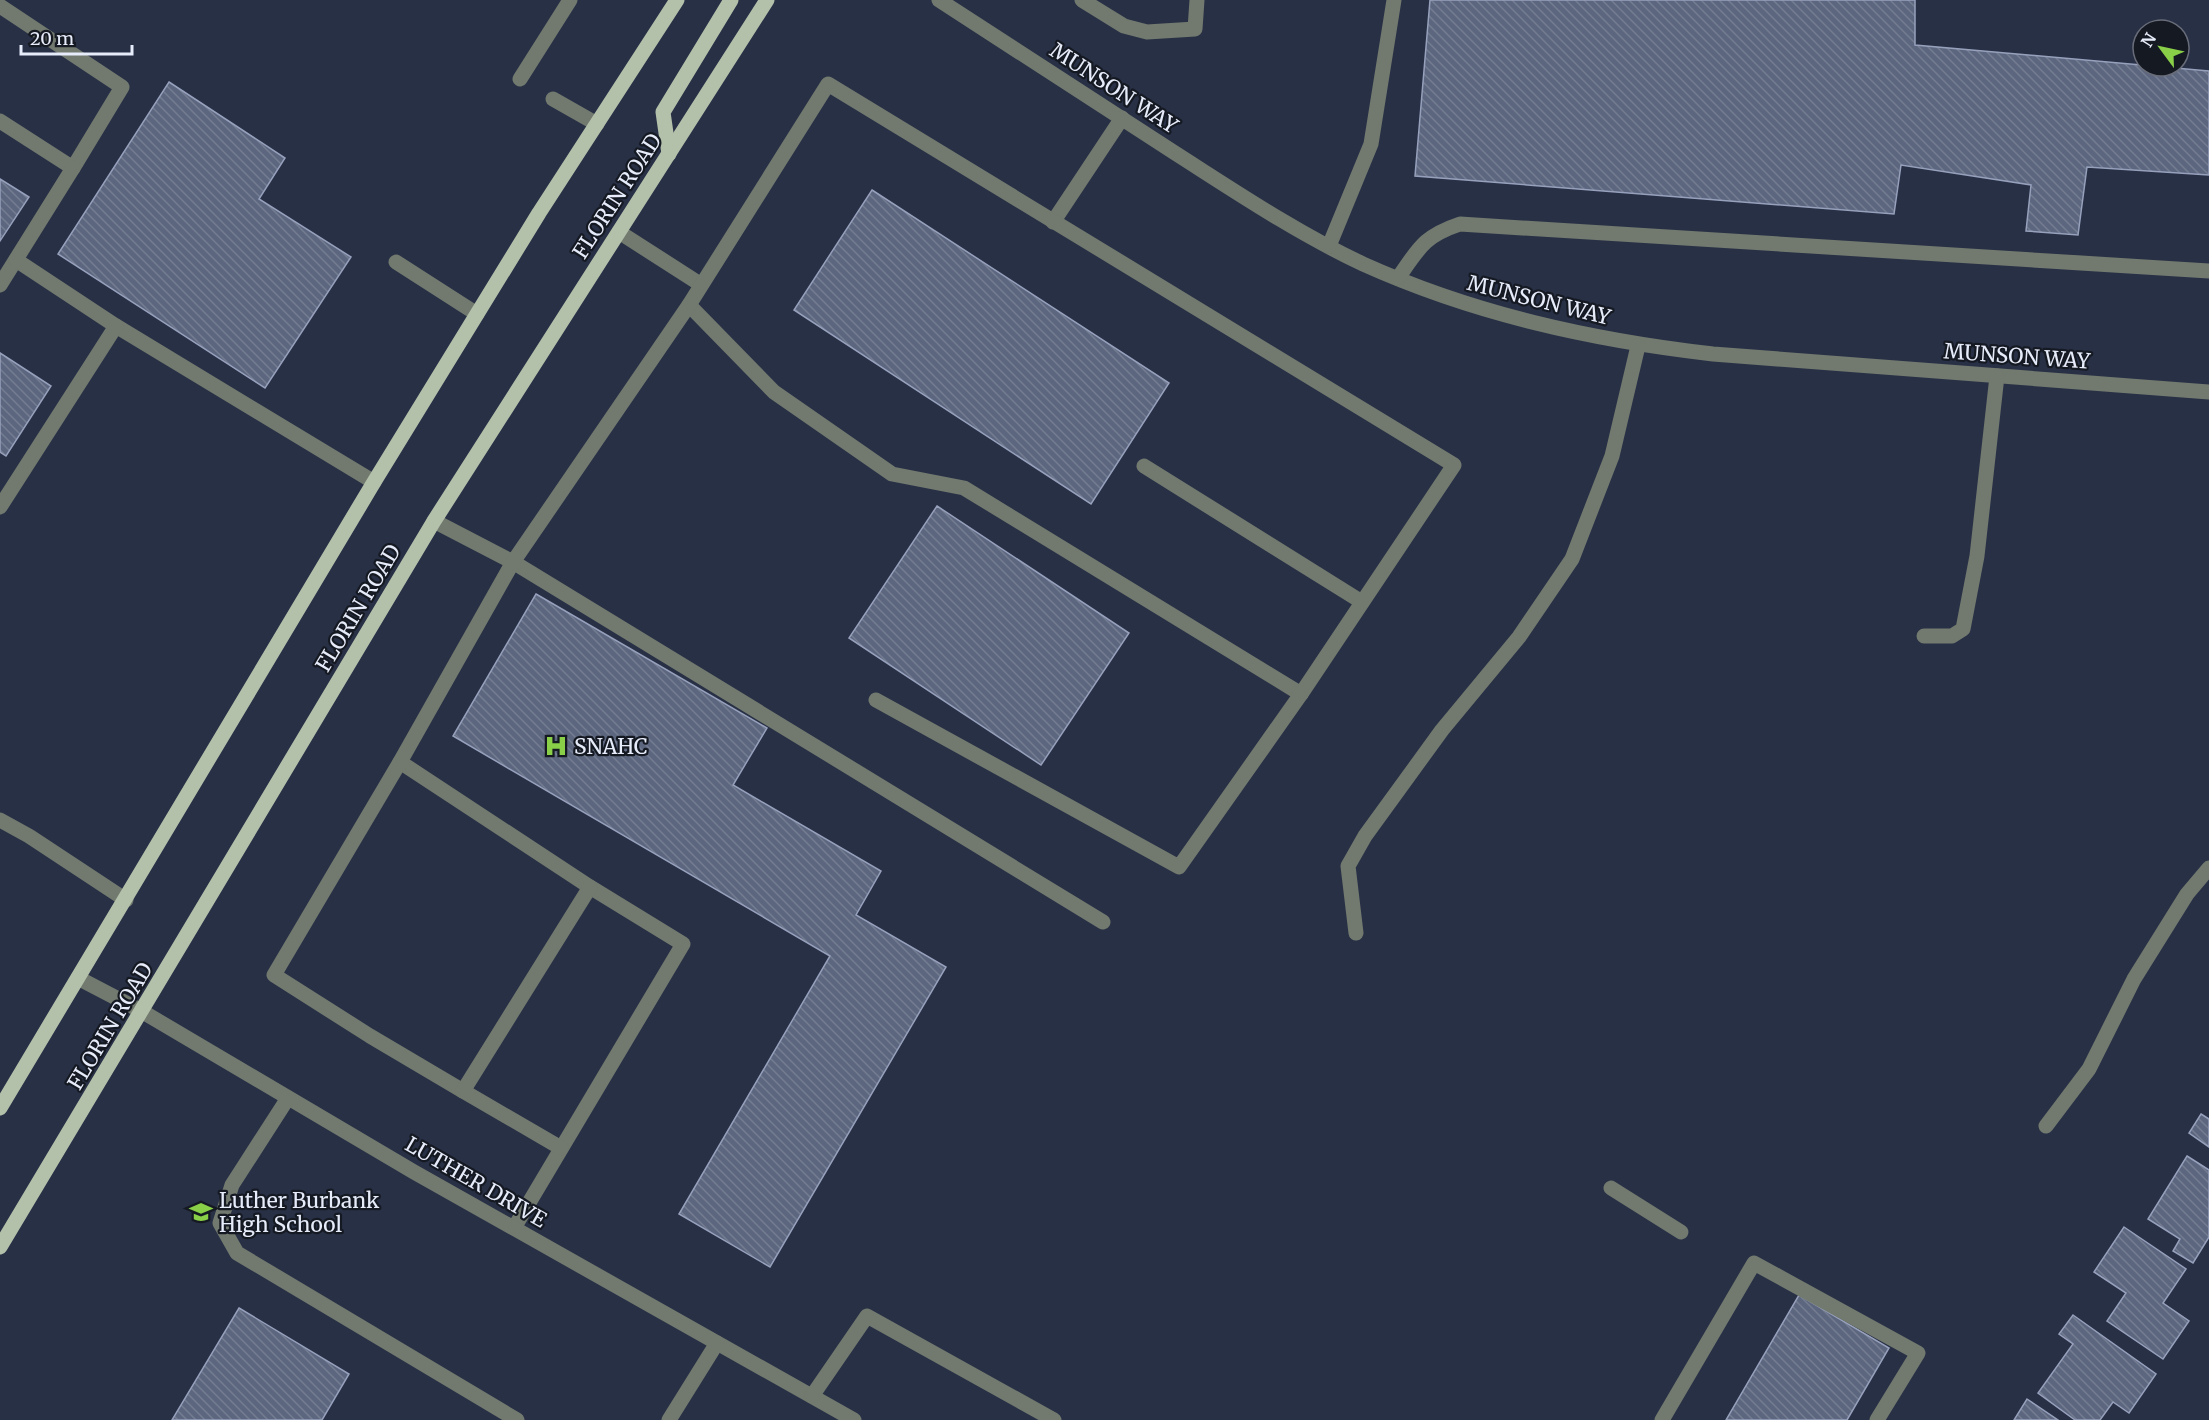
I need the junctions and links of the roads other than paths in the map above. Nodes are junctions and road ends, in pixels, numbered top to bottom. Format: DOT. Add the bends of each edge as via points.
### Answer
graph roads {
  1 [pos="570,0"];
  2 [pos="677,0"];
  3 [pos="731,0"];
  4 [pos="767,0"];
  5 [pos="939,0"];
  6 [pos="1082,0"];
  7 [pos="1197,0"];
  8 [pos="1394,0"];
  9 [pos="0,6"];
  10 [pos="520,79"];
  11 [pos="553,99"];
  12 [pos="1122,118"];
  13 [pos="0,121"];
  14 [pos="597,124"];
  15 [pos="669,154"];
  16 [pos="73,168"];
  17 [pos="1053,222"];
  18 [pos="619,232"];
  19 [pos="1329,246"];
  20 [pos="16,260"];
  21 [pos="396,262"];
  22 [pos="2209,271"];
  23 [pos="1398,278"];
  24 [pos="700,284"];
  25 [pos="0,285"];
  26 [pos="689,304"];
  27 [pos="477,314"];
  28 [pos="116,326"];
  29 [pos="1638,346"];
  30 [pos="1997,376"];
  31 [pos="2209,392"];
  32 [pos="1144,465"];
  33 [pos="374,482"];
  34 [pos="0,507"];
  35 [pos="434,521"];
  36 [pos="513,562"];
  37 [pos="1362,603"];
  38 [pos="1924,636"];
  39 [pos="1301,694"];
  40 [pos="876,700"];
  41 [pos="400,762"];
  42 [pos="0,820"];
  43 [pos="2209,868"];
  44 [pos="590,887"];
  45 [pos="126,900"];
  46 [pos="1104,922"];
  47 [pos="1356,933"];
  48 [pos="78,978"];
  49 [pos="143,1012"];
  50 [pos="462,1091"];
  51 [pos="288,1098"];
  52 [pos="0,1108"];
  53 [pos="2046,1126"];
  54 [pos="561,1148"];
  55 [pos="1611,1188"];
  56 [pos="514,1228"];
  57 [pos="1681,1232"];
  58 [pos="0,1247"];
  59 [pos="717,1343"];
  60 [pos="813,1396"];
  61 [pos="517,1420"];
  62 [pos="669,1420"];
  63 [pos="854,1420"];
  64 [pos="1054,1420"];
  65 [pos="1662,1420"];
  66 [pos="1877,1420"];
  1 -- 10 [label="street"];
  2 -- 14 [label="main road"];
  3 -- 15 [label="main road" via="663,112"];
  4 -- 15 [label="main road, FLORIN ROAD"];
  5 -- 12 [label="street, MUNSON WAY"];
  6 -- 7 [label="street" via="1124,26 1147,32 1195,29"];
  8 -- 19 [label="street" via="1371,144"];
  9 -- 16 [label="street" via="122,87"];
  11 -- 14 [label="street"];
  12 -- 17 [label="street"];
  12 -- 19 [label="street, MUNSON WAY" via="1283,222"];
  13 -- 16 [label="street"];
  14 -- 27 [label="main road"];
  15 -- 18 [label="main road, FLORIN ROAD"];
  16 -- 20 [label="street"];
  17 -- 24 [label="street" via="828,84"];
  17 -- 37 [label="street" via="1454,465"];
  18 -- 24 [label="street"];
  18 -- 35 [label="main road, FLORIN ROAD"];
  19 -- 23 [label="street, MUNSON WAY"];
  20 -- 25 [label="street"];
  20 -- 28 [label="street"];
  21 -- 27 [label="street"];
  22 -- 23 [label="street" via="1460,224 1422,242"];
  23 -- 29 [label="street, MUNSON WAY" via="1444,297 1547,328"];
  24 -- 26 [label="street"];
  26 -- 36 [label="street"];
  26 -- 39 [label="street" via="774,392 891,474 964,488"];
  27 -- 33 [label="main road"];
  28 -- 33 [label="street"];
  28 -- 34 [label="street"];
  29 -- 30 [label="street, MUNSON WAY"];
  29 -- 47 [label="street" via="1612,456 1572,559 1519,637 1442,730 1365,836 1348,866"];
  30 -- 31 [label="street, MUNSON WAY"];
  30 -- 38 [label="street" via="1977,556 1963,629 1952,636"];
  32 -- 37 [label="street"];
  33 -- 45 [label="main road"];
  35 -- 36 [label="street"];
  35 -- 49 [label="main road, FLORIN ROAD"];
  36 -- 41 [label="street"];
  36 -- 46 [label="street"];
  37 -- 39 [label="street"];
  39 -- 40 [label="street" via="1179,867"];
  41 -- 44 [label="street"];
  41 -- 50 [label="street" via="274,975"];
  42 -- 45 [label="street"];
  43 -- 53 [label="street" via="2187,894 2134,979 2089,1070"];
  44 -- 50 [label="street"];
  44 -- 54 [label="street" via="683,944"];
  45 -- 48 [label="main road"];
  48 -- 49 [label="street, LUTHER DRIVE"];
  48 -- 52 [label="main road"];
  49 -- 51 [label="street, LUTHER DRIVE"];
  49 -- 58 [label="main road, FLORIN ROAD"];
  50 -- 54 [label="street"];
  51 -- 56 [label="street, LUTHER DRIVE"];
  51 -- 61 [label="street" via="232,1185 220,1223 237,1253"];
  54 -- 56 [label="street"];
  55 -- 57 [label="street"];
  56 -- 59 [label="street, LUTHER DRIVE"];
  59 -- 60 [label="street, LUTHER DRIVE"];
  59 -- 62 [label="street"];
  60 -- 63 [label="street, LUTHER DRIVE"];
  60 -- 64 [label="street" via="867,1316"];
  65 -- 66 [label="street" via="1754,1263 1918,1353"];
}
